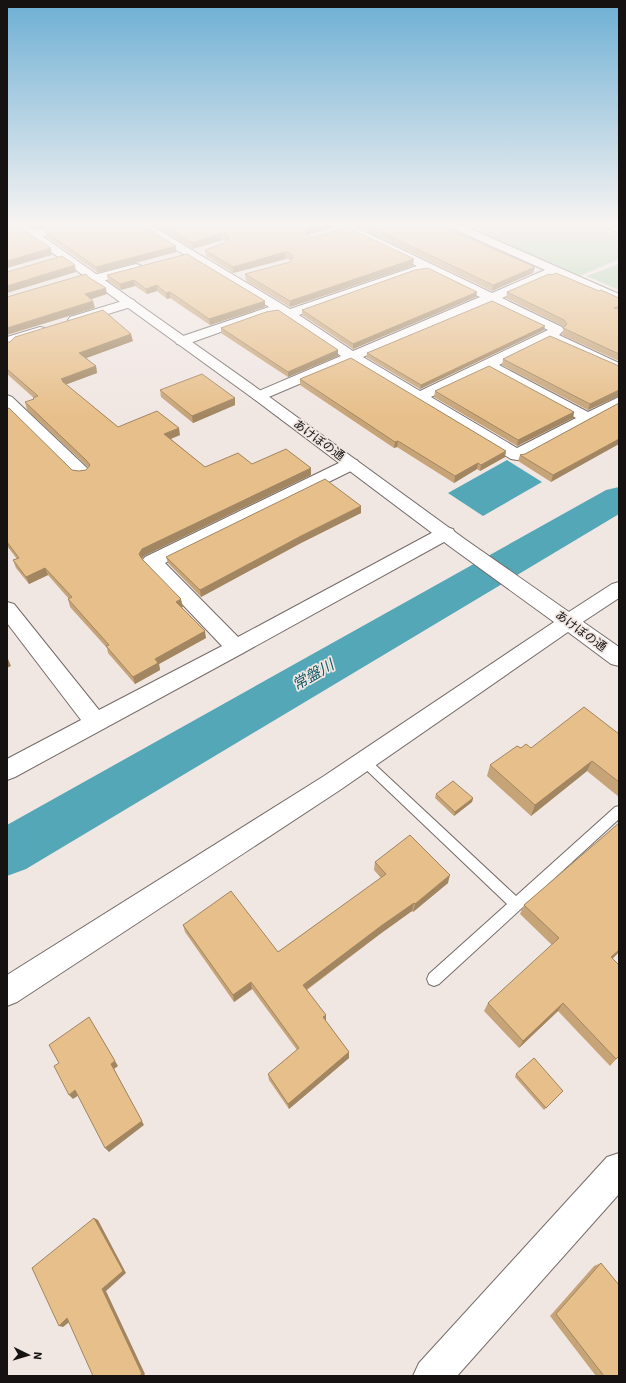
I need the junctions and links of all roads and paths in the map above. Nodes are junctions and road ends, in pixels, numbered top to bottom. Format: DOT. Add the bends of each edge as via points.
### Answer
graph roads {
  1 [pos="107,288"];
  2 [pos="245,288"];
  3 [pos="363,288"];
  4 [pos="470,288"];
  5 [pos="513,288"];
  6 [pos="592,288"];
  7 [pos="489,297"];
  8 [pos="619,299"];
  9 [pos="129,303"];
  10 [pos="285,312"];
  11 [pos="549,336"];
  12 [pos="182,341"];
  13 [pos="7,344"];
  14 [pos="351,356"];
  15 [pos="487,364"];
  16 [pos="619,369"];
  17 [pos="259,396"];
  18 [pos="419,397"];
  19 [pos="7,400"];
  20 [pos="619,402"];
  21 [pos="587,418"];
  22 [pos="351,464"];
  23 [pos="81,472"];
  24 [pos="452,538"];
  25 [pos="619,589"];
  26 [pos="7,609"];
  27 [pos="568,622"];
  28 [pos="236,648"];
  29 [pos="619,658"];
  30 [pos="96,723"];
  31 [pos="364,761"];
  32 [pos="7,770"];
  33 [pos="619,811"];
  34 [pos="516,904"];
  35 [pos="434,978"];
  36 [pos="7,992"];
  37 [pos="619,1169"];
  38 [pos="432,1376"];
  1 -- 9 [label="street, あけぼの通"];
  2 -- 10 [label="street"];
  3 -- 10 [label="street"];
  4 -- 7 [label="street"];
  5 -- 7 [label="street"];
  6 -- 8 [label="street"];
  7 -- 11 [label="street" via="558,330"];
  7 -- 14 [label="street"];
  9 -- 12 [label="street, あけぼの通"];
  9 -- 13 [label="street" via="11,340"];
  10 -- 12 [label="street" via="262,313"];
  10 -- 14 [label="street"];
  11 -- 15 [label="street"];
  11 -- 16 [label="street"];
  12 -- 17 [label="street, あけぼの通"];
  14 -- 17 [label="street"];
  14 -- 18 [label="street"];
  15 -- 18 [label="street"];
  15 -- 21 [label="street"];
  17 -- 22 [label="street, あけぼの通"];
  18 -- 21 [label="street" via="517,455"];
  19 -- 23 [label="street"];
  20 -- 21 [label="street"];
  22 -- 24 [label="street, あけぼの通"];
  22 -- 28 [label="street" via="152,561"];
  24 -- 27 [label="street, あけぼの通"];
  24 -- 28 [label="street"];
  25 -- 27 [label="street"];
  26 -- 30 [label="street"];
  27 -- 29 [label="street, あけぼの通"];
  27 -- 31 [label="street"];
  28 -- 30 [label="street"];
  30 -- 32 [label="street"];
  31 -- 34 [label="lane"];
  31 -- 36 [label="street"];
  33 -- 34 [label="lane"];
  34 -- 35 [label="lane"];
  37 -- 38 [label="street"];
}
